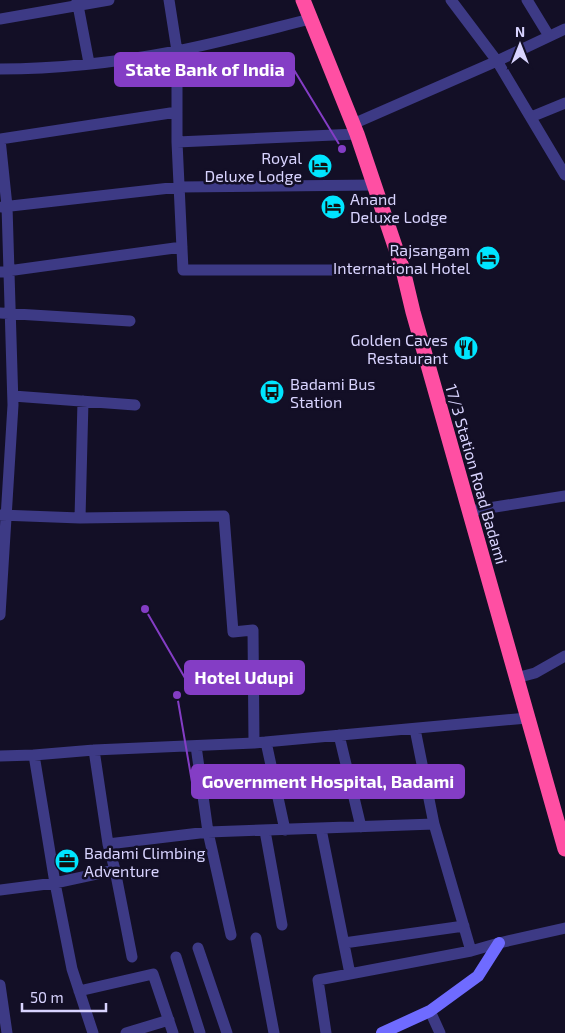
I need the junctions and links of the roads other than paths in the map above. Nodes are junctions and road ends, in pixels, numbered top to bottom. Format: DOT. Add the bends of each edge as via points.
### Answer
graph roads {
  1 [pos="109,0"];
  2 [pos="169,0"];
  3 [pos="451,0"];
  4 [pos="528,0"];
  5 [pos="305,1"];
  6 [pos="78,3"];
  7 [pos="0,19"];
  8 [pos="310,19"];
  9 [pos="565,29"];
  10 [pos="549,36"];
  11 [pos="177,51"];
  12 [pos="497,61"];
  13 [pos="90,63"];
  14 [pos="0,69"];
  15 [pos="565,103"];
  16 [pos="177,112"];
  17 [pos="531,118"];
  18 [pos="355,129"];
  19 [pos="0,139"];
  20 [pos="177,142"];
  21 [pos="565,175"];
  22 [pos="375,185"];
  23 [pos="179,187"];
  24 [pos="4,207"];
  25 [pos="182,247"];
  26 [pos="403,270"];
  27 [pos="4,272"];
  28 [pos="5,313"];
  29 [pos="130,321"];
  30 [pos="13,396"];
  31 [pos="83,401"];
  32 [pos="135,405"];
  33 [pos="6,436"];
  34 [pos="565,496"];
  35 [pos="470,512"];
  36 [pos="3,515"];
  37 [pos="80,518"];
  38 [pos="0,609"];
  39 [pos="0,614"];
  40 [pos="565,656"];
  41 [pos="516,678"];
  42 [pos="527,718"];
  43 [pos="414,729"];
  44 [pos="339,735"];
  45 [pos="260,742"];
  46 [pos="196,746"];
  47 [pos="94,750"];
  48 [pos="34,755"];
  49 [pos="0,756"];
  50 [pos="434,824"];
  51 [pos="361,828"];
  52 [pos="321,829"];
  53 [pos="285,830"];
  54 [pos="265,831"];
  55 [pos="208,832"];
  56 [pos="108,844"];
  57 [pos="565,849"];
  58 [pos="114,870"];
  59 [pos="55,883"];
  60 [pos="0,890"];
  61 [pos="282,925"];
  62 [pos="464,926"];
  63 [pos="565,928"];
  64 [pos="231,935"];
  65 [pos="256,938"];
  66 [pos="498,943"];
  67 [pos="344,944"];
  68 [pos="198,948"];
  69 [pos="471,951"];
  70 [pos="132,957"];
  71 [pos="176,957"];
  72 [pos="350,974"];
  73 [pos="0,985"];
  74 [pos="79,991"];
  75 [pos="430,1011"];
  76 [pos="169,1020"];
  77 [pos="2,1021"];
  78 [pos="7,1033"];
  79 [pos="93,1033"];
  80 [pos="126,1033"];
  81 [pos="173,1033"];
  82 [pos="200,1033"];
  83 [pos="226,1033"];
  84 [pos="274,1033"];
  85 [pos="326,1033"];
  86 [pos="382,1033"];
  87 [pos="440,1033"];
  1 -- 6 [label="street"];
  2 -- 11 [label="street"];
  3 -- 12 [label="street"];
  4 -- 10 [label="street"];
  5 -- 8 [label="highway, 17/3 Station Road Badami"];
  6 -- 7 [label="street"];
  6 -- 13 [label="street"];
  8 -- 11 [label="street"];
  8 -- 18 [label="highway, 17/3 Station Road Badami"];
  9 -- 10 [label="street"];
  10 -- 12 [label="street"];
  11 -- 13 [label="street"];
  11 -- 16 [label="street"];
  12 -- 17 [label="street"];
  12 -- 18 [label="street"];
  13 -- 14 [label="street"];
  15 -- 17 [label="street"];
  16 -- 19 [label="street"];
  16 -- 20 [label="street"];
  17 -- 21 [label="street"];
  18 -- 20 [label="street"];
  18 -- 22 [label="highway, 17/3 Station Road Badami"];
  19 -- 24 [label="street"];
  20 -- 23 [label="street"];
  22 -- 23 [label="street"];
  22 -- 26 [label="highway, 17/3 Station Road Badami"];
  23 -- 24 [label="street"];
  23 -- 25 [label="street"];
  24 -- 27 [label="street"];
  25 -- 26 [label="street" via="183,270"];
  25 -- 27 [label="street"];
  26 -- 35 [label="highway, 17/3 Station Road Badami"];
  27 -- 28 [label="street"];
  28 -- 29 [label="street"];
  28 -- 30 [label="street"];
  30 -- 31 [label="street"];
  30 -- 33 [label="street"];
  31 -- 32 [label="street"];
  31 -- 37 [label="street"];
  33 -- 36 [label="street"];
  34 -- 35 [label="street"];
  35 -- 41 [label="highway, 17/3 Station Road Badami"];
  36 -- 37 [label="street"];
  36 -- 38 [label="street"];
  37 -- 45 [label="street" via="224,516 233,632 253,630"];
  38 -- 39 [label="street"];
  40 -- 41 [label="street" via="535,673"];
  41 -- 42 [label="highway, 17/3 Station Road Badami"];
  42 -- 43 [label="street"];
  42 -- 57 [label="highway, 17/3 Station Road Badami"];
  43 -- 44 [label="street"];
  43 -- 50 [label="street"];
  44 -- 45 [label="street"];
  44 -- 51 [label="street"];
  45 -- 46 [label="street"];
  45 -- 53 [label="street"];
  46 -- 47 [label="street"];
  46 -- 55 [label="street"];
  47 -- 48 [label="street"];
  47 -- 56 [label="street"];
  48 -- 49 [label="street"];
  48 -- 59 [label="street"];
  50 -- 51 [label="street"];
  50 -- 62 [label="street"];
  51 -- 52 [label="street"];
  52 -- 53 [label="street"];
  52 -- 67 [label="street"];
  53 -- 54 [label="street"];
  54 -- 55 [label="street"];
  54 -- 61 [label="street"];
  55 -- 56 [label="street"];
  55 -- 64 [label="street"];
  56 -- 58 [label="street"];
  58 -- 59 [label="street"];
  58 -- 70 [label="street"];
  59 -- 60 [label="street"];
  59 -- 74 [label="street"];
  62 -- 67 [label="street"];
  62 -- 69 [label="street"];
  63 -- 66 [label="street"];
  65 -- 84 [label="street"];
  66 -- 69 [label="street"];
  66 -- 75 [label="street" via="478,976"];
  67 -- 72 [label="street"];
  68 -- 83 [label="street"];
  69 -- 72 [label="street"];
  71 -- 82 [label="street"];
  72 -- 85 [label="street" via="318,980"];
  73 -- 77 [label="street"];
  74 -- 76 [label="street" via="153,974"];
  74 -- 79 [label="street"];
  75 -- 86 [label="street"];
  75 -- 87 [label="street"];
  76 -- 80 [label="street"];
  76 -- 81 [label="street"];
  77 -- 78 [label="street"];
}
